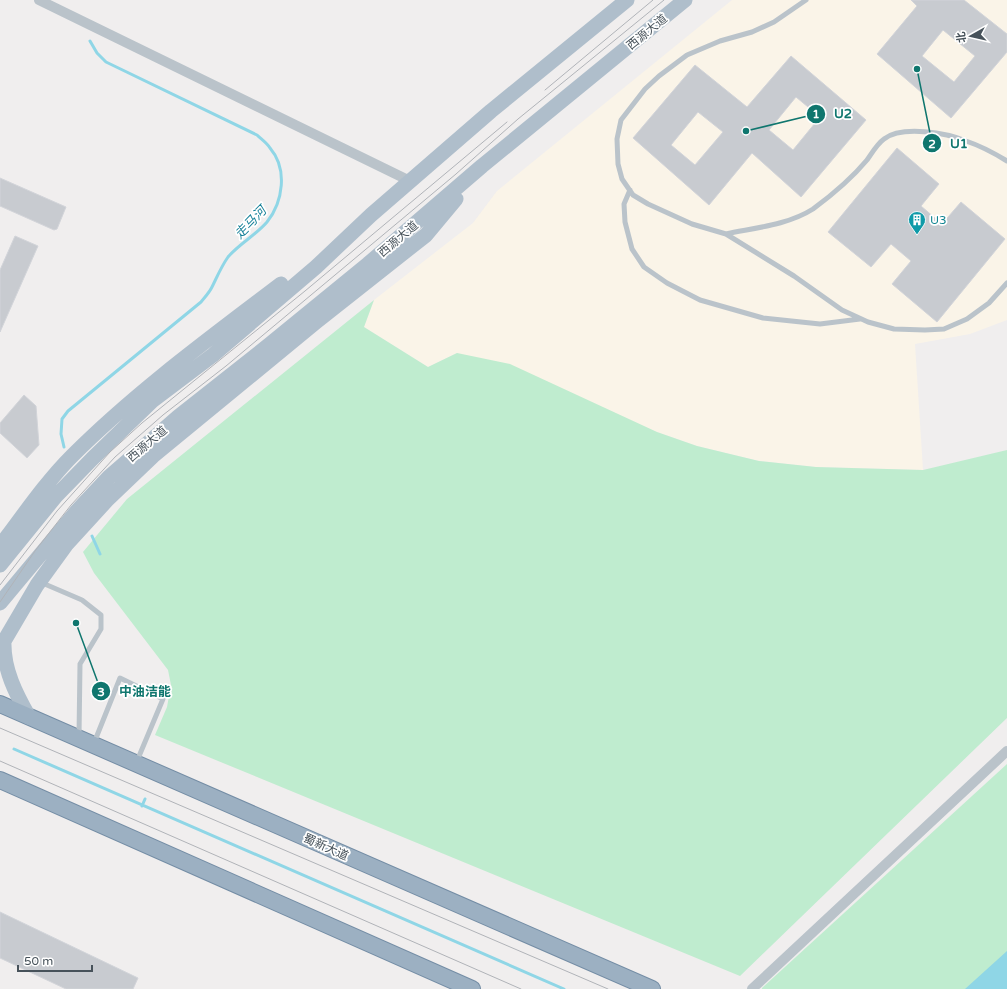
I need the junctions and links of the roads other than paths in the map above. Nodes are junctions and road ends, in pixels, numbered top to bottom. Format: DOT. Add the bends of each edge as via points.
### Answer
graph roads {
  1 [pos="39,0"];
  2 [pos="627,0"];
  3 [pos="686,0"];
  4 [pos="806,0"];
  5 [pos="1007,161"];
  6 [pos="482,166"];
  7 [pos="410,181"];
  8 [pos="630,190"];
  9 [pos="371,215"];
  10 [pos="726,234"];
  11 [pos="1007,283"];
  12 [pos="861,318"];
  13 [pos="0,546"];
  14 [pos="0,565"];
  15 [pos="40,582"];
  16 [pos="0,603"];
  17 [pos="2,644"];
  18 [pos="0,704"];
  19 [pos="29,717"];
  20 [pos="86,742"];
  21 [pos="1007,751"];
  22 [pos="136,764"];
  23 [pos="0,780"];
  24 [pos="472,989"];
  25 [pos="652,989"];
  26 [pos="752,989"];
  1 -- 7 [label="street"];
  2 -- 7 [label="main road"];
  3 -- 6 [label="main road, 西源大道"];
  4 -- 8 [label="lane" via="774,22 688,55 645,89 621,120 617,139 618,164 622,179"];
  5 -- 10 [label="lane" via="954,136 908,131 897,133 884,138 841,186 812,209 775,224"];
  6 -- 15 [label="main road" via="426,235 153,456 108,499 66,545"];
  6 -- 16 [label="main road, 西源大道" via="368,264 178,417 109,477 76,512"];
  7 -- 9 [label="main road"];
  8 -- 10 [label="lane" via="633,195 648,204 692,224"];
  8 -- 12 [label="lane" via="624,204 625,222 632,249 644,268 666,283 700,300 763,318 820,324"];
  9 -- 13 [label="main road" via="146,389 72,456"];
  9 -- 14 [label="main road" via="316,267 213,355 152,401 56,496"];
  10 -- 12 [label="lane" via="794,276 842,310"];
  11 -- 12 [label="lane" via="989,303 967,319 944,328 894,329"];
  15 -- 17 [label="main road"];
  15 -- 20 [label="lane" via="82,600 101,615 101,628 80,664"];
  17 -- 19 [label="main road" via="6,667"];
  18 -- 19 [label="highway, 蜀新大道"];
  19 -- 20 [label="highway, 蜀新大道"];
  20 -- 22 [label="highway, 蜀新大道"];
  20 -- 22 [label="lane" via="120,678 163,699"];
  21 -- 26 [label="street"];
  22 -- 25 [label="highway, 蜀新大道"];
  23 -- 24 [label="highway"];
}
